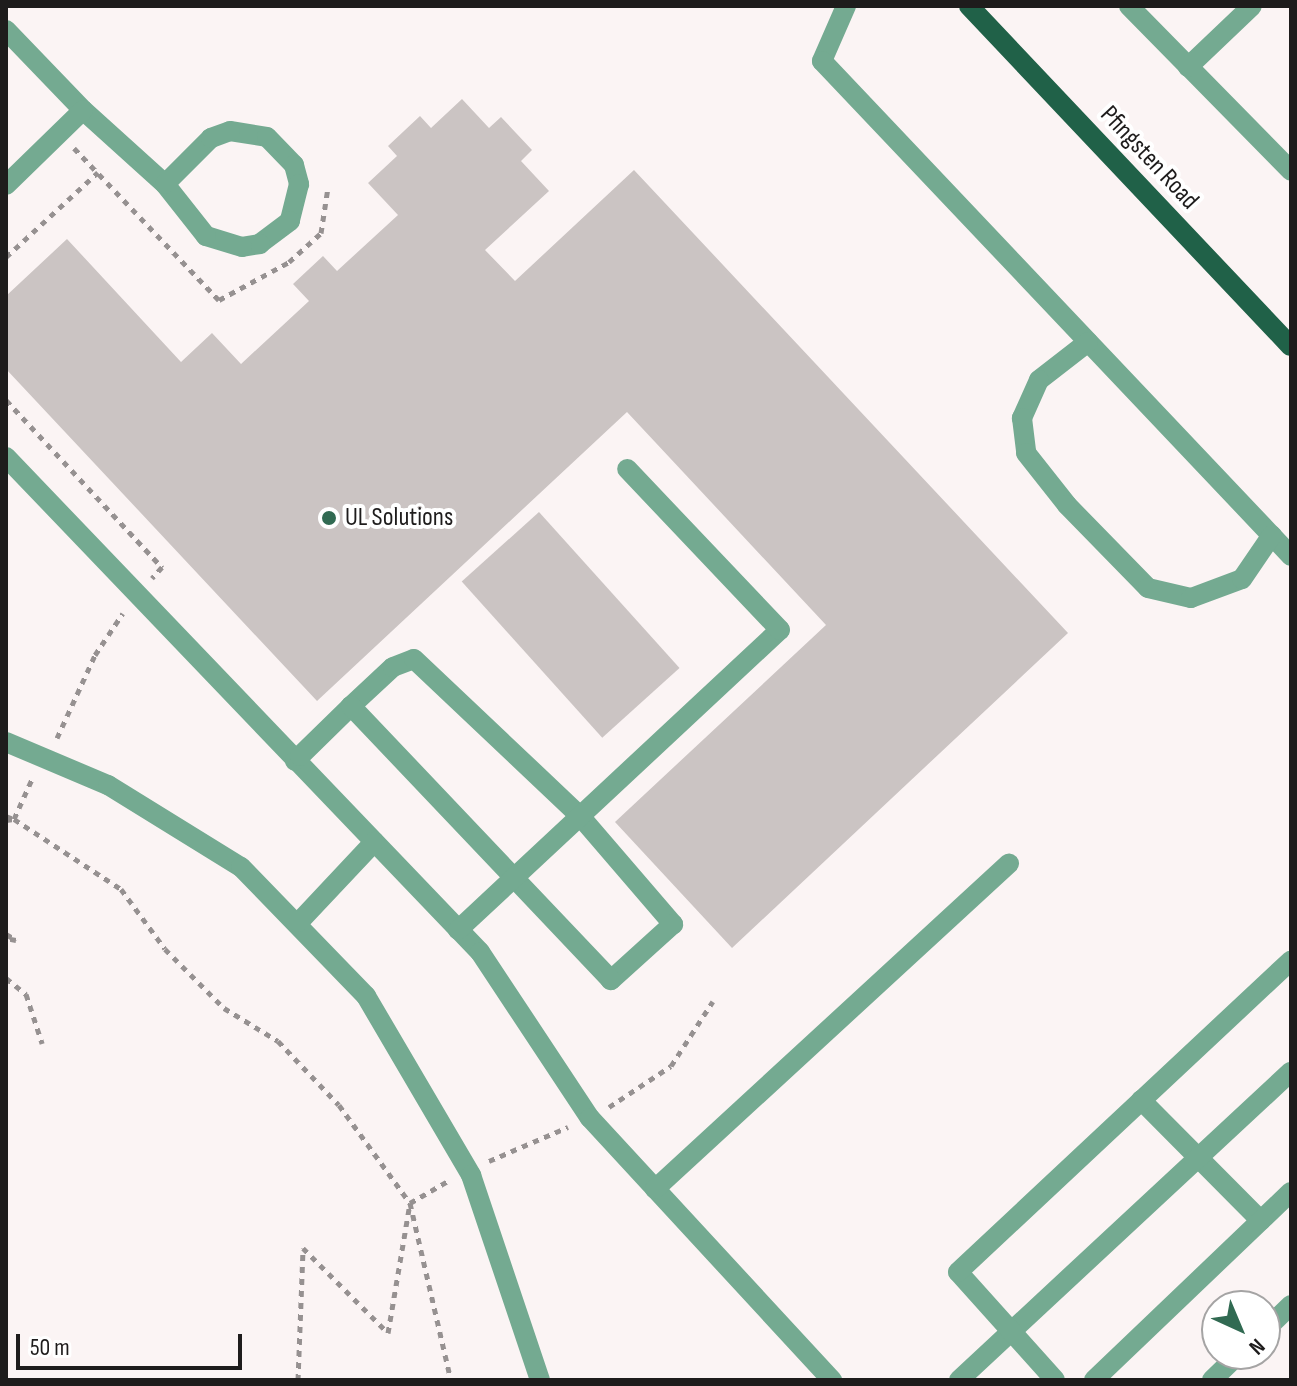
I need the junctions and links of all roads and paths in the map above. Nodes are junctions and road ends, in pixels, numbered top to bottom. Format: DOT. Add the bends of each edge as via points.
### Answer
graph roads {
  1 [pos="846,6"];
  2 [pos="969,6"];
  3 [pos="1129,6"];
  4 [pos="1252,6"];
  5 [pos="6,30"];
  6 [pos="1188,67"];
  7 [pos="83,110"];
  8 [pos="1291,171"];
  9 [pos="98,172"];
  10 [pos="165,184"];
  11 [pos="6,185"];
  12 [pos="6,257"];
  13 [pos="1088,342"];
  14 [pos="1291,346"];
  15 [pos="6,400"];
  16 [pos="6,457"];
  17 [pos="627,469"];
  18 [pos="1272,535"];
  19 [pos="1291,556"];
  20 [pos="135,596"];
  21 [pos="351,706"];
  22 [pos="6,742"];
  23 [pos="42,757"];
  24 [pos="295,761"];
  25 [pos="580,816"];
  26 [pos="6,818"];
  27 [pos="14,819"];
  28 [pos="374,842"];
  29 [pos="1009,864"];
  30 [pos="512,880"];
  31 [pos="299,922"];
  32 [pos="458,930"];
  33 [pos="1291,960"];
  34 [pos="6,978"];
  35 [pos="42,1043"];
  36 [pos="1291,1072"];
  37 [pos="1141,1100"];
  38 [pos="1200,1157"];
  39 [pos="655,1189"];
  40 [pos="1291,1192"];
  41 [pos="410,1203"];
  42 [pos="1261,1221"];
  43 [pos="1013,1333"];
  44 [pos="298,1380"];
  45 [pos="451,1380"];
  46 [pos="540,1380"];
  47 [pos="832,1380"];
  48 [pos="959,1380"];
  49 [pos="1055,1380"];
  50 [pos="1094,1380"];
  1 -- 13 [label="street" via="822,61"];
  2 -- 14 [label="main road, Pfingsten Road"];
  3 -- 6 [label="street"];
  4 -- 6 [label="street"];
  5 -- 7 [label="street"];
  6 -- 8 [label="street"];
  7 -- 10 [label="street"];
  7 -- 11 [label="street"];
  9 -- 12 [label="path"];
  10 -- 10 [label="street" via="206,236 242,247 260,244 290,221 299,184 283,149 249,131 211,138"];
  13 -- 18 [label="street"];
  13 -- 18 [label="street" via="1039,380 1022,418 1026,453 1067,505 1148,588 1191,598 1242,579"];
  15 -- 20 [label="path" via="162,567"];
  16 -- 20 [label="street"];
  17 -- 25 [label="street" via="780,630"];
  18 -- 19 [label="street"];
  20 -- 23 [label="path" via="95,655 56,741"];
  20 -- 24 [label="street"];
  21 -- 24 [label="street"];
  21 -- 25 [label="street" via="393,667 414,659"];
  21 -- 30 [label="street"];
  22 -- 23 [label="street"];
  23 -- 27 [label="path"];
  23 -- 31 [label="street" via="108,785 178,825 241,867"];
  24 -- 28 [label="street"];
  25 -- 30 [label="street"];
  25 -- 30 [label="street" via="673,924 644,955 611,980"];
  26 -- 27 [label="path"];
  27 -- 41 [label="path" via="121,889 165,949 224,1008 278,1041 339,1105"];
  28 -- 31 [label="street"];
  28 -- 32 [label="street"];
  29 -- 39 [label="street"];
  30 -- 32 [label="street"];
  31 -- 46 [label="street" via="366,996 471,1175"];
  32 -- 39 [label="street" via="480,952 590,1118"];
  33 -- 37 [label="street"];
  34 -- 35 [label="path" via="26,994"];
  36 -- 38 [label="street"];
  37 -- 38 [label="street"];
  37 -- 43 [label="street" via="958,1272"];
  38 -- 42 [label="street"];
  38 -- 43 [label="street"];
  39 -- 47 [label="street"];
  40 -- 42 [label="street"];
  41 -- 44 [label="path" via="388,1333 303,1248"];
  41 -- 45 [label="path"];
  42 -- 50 [label="street"];
  43 -- 48 [label="street"];
  43 -- 49 [label="street"];
}
